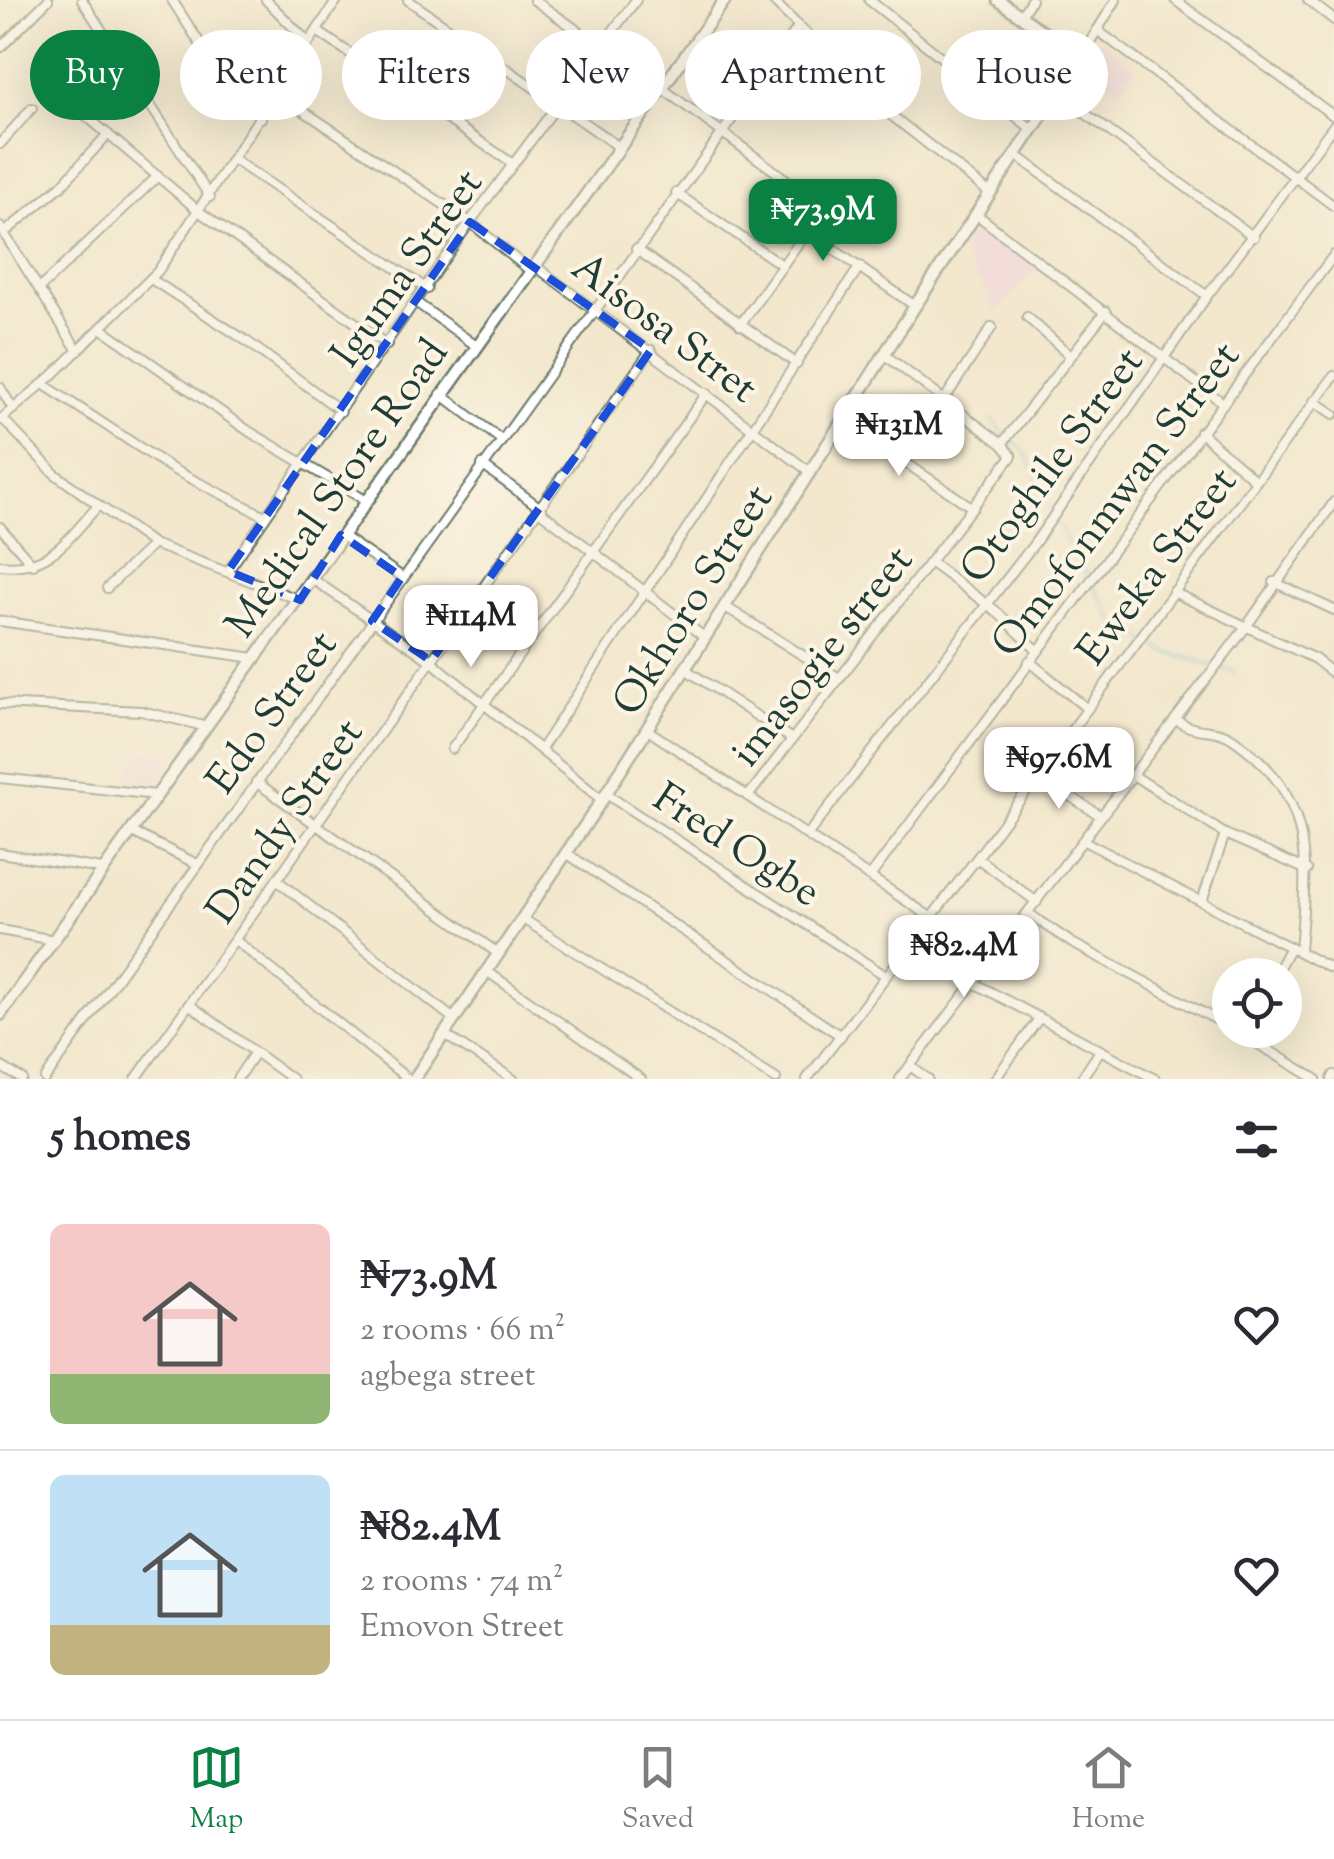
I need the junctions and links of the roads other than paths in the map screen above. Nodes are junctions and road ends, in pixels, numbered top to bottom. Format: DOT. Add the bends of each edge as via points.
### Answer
graph roads {
  1 [pos="48,0"];
  2 [pos="82,0"];
  3 [pos="172,0"];
  4 [pos="266,0"];
  5 [pos="337,0"];
  6 [pos="408,0"];
  7 [pos="534,0"];
  8 [pos="636,0"];
  9 [pos="725,0"];
  10 [pos="772,0"];
  11 [pos="868,0"];
  12 [pos="998,0"];
  13 [pos="1031,0"];
  14 [pos="1116,0"];
  15 [pos="1175,0"];
  16 [pos="1308,0"];
  17 [pos="1021,16"];
  18 [pos="1334,20"];
  19 [pos="798,27"];
  20 [pos="191,30"];
  21 [pos="296,30"];
  22 [pos="318,30"];
  23 [pos="576,30"];
  24 [pos="615,30"];
  25 [pos="1041,30"];
  26 [pos="1097,30"];
  27 [pos="322,34"];
  28 [pos="1108,38"];
  29 [pos="0,48"];
  30 [pos="526,84"];
  31 [pos="665,85"];
  32 [pos="665,90"];
  33 [pos="30,110"];
  34 [pos="1334,116"];
  35 [pos="91,120"];
  36 [pos="260,120"];
  37 [pos="316,120"];
  38 [pos="548,120"];
  39 [pos="578,120"];
  40 [pos="639,120"];
  41 [pos="1038,120"];
  42 [pos="1094,120"];
  43 [pos="1334,124"];
  44 [pos="1032,130"];
  45 [pos="719,132"];
  46 [pos="108,134"];
  47 [pos="0,144"];
  48 [pos="619,147"];
  49 [pos="1016,155"];
  50 [pos="234,160"];
  51 [pos="513,164"];
  52 [pos="158,176"];
  53 [pos="1298,178"];
  54 [pos="990,192"];
  55 [pos="676,193"];
  56 [pos="210,197"];
  57 [pos="1334,206"];
  58 [pos="200,212"];
  59 [pos="976,214"];
  60 [pos="470,222"];
  61 [pos="2,230"];
  62 [pos="807,232"];
  63 [pos="1254,237"];
  64 [pos="636,249"];
  65 [pos="1334,255"];
  66 [pos="782,265"];
  67 [pos="860,266"];
  68 [pos="532,268"];
  69 [pos="151,279"];
  70 [pos="426,289"];
  71 [pos="39,290"];
  72 [pos="1207,296"];
  73 [pos="417,302"];
  74 [pos="914,306"];
  75 [pos="594,307"];
  76 [pos="1106,311"];
  77 [pos="1027,317"];
  78 [pos="740,325"];
  79 [pos="992,327"];
  80 [pos="102,328"];
  81 [pos="386,345"];
  82 [pos="475,345"];
  83 [pos="651,350"];
  84 [pos="78,351"];
  85 [pos="885,355"];
  86 [pos="1071,356"];
  87 [pos="1166,357"];
  88 [pos="796,364"];
  89 [pos="1334,376"];
  90 [pos="43,384"];
  91 [pos="0,387"];
  92 [pos="707,393"];
  93 [pos="441,394"];
  94 [pos="944,400"];
  95 [pos="1314,402"];
  96 [pos="1224,403"];
  97 [pos="13,409"];
  98 [pos="341,411"];
  99 [pos="1334,414"];
  100 [pos="1,419"];
  101 [pos="843,422"];
  102 [pos="754,430"];
  103 [pos="1200,432"];
  104 [pos="500,439"];
  105 [pos="1002,444"];
  106 [pos="303,464"];
  107 [pos="482,465"];
  108 [pos="810,472"];
  109 [pos="1256,481"];
  110 [pos="365,500"];
  111 [pos="1334,502"];
  112 [pos="98,507"];
  113 [pos="973,508"];
  114 [pos="541,510"];
  115 [pos="264,515"];
  116 [pos="0,526"];
  117 [pos="340,535"];
  118 [pos="153,544"];
  119 [pos="593,550"];
  120 [pos="930,562"];
  121 [pos="0,565"];
  122 [pos="33,566"];
  123 [pos="228,571"];
  124 [pos="402,577"];
  125 [pos="311,578"];
  126 [pos="1274,582"];
  127 [pos="107,588"];
  128 [pos="646,590"];
  129 [pos="1173,592"];
  130 [pos="300,600"];
  131 [pos="985,604"];
  132 [pos="724,606"];
  133 [pos="1334,610"];
  134 [pos="0,621"];
  135 [pos="372,621"];
  136 [pos="1246,627"];
  137 [pos="704,637"];
  138 [pos="1038,650"];
  139 [pos="254,658"];
  140 [pos="430,661"];
  141 [pos="1030,661"];
  142 [pos="685,669"];
  143 [pos="1334,674"];
  144 [pos="839,678"];
  145 [pos="0,704"];
  146 [pos="484,706"];
  147 [pos="1085,707"];
  148 [pos="1176,720"];
  149 [pos="204,726"];
  150 [pos="646,728"];
  151 [pos="792,739"];
  152 [pos="452,749"];
  153 [pos="541,750"];
  154 [pos="1133,775"];
  155 [pos="1038,776"];
  156 [pos="0,778"];
  157 [pos="256,782"];
  158 [pos="156,795"];
  159 [pos="749,795"];
  160 [pos="604,797"];
  161 [pos="1101,816"];
  162 [pos="318,824"];
  163 [pos="129,830"];
  164 [pos="808,834"];
  165 [pos="1225,834"];
  166 [pos="1084,841"];
  167 [pos="0,854"];
  168 [pos="566,854"];
  169 [pos="978,858"];
  170 [pos="198,864"];
  171 [pos="102,869"];
  172 [pos="1307,870"];
  173 [pos="872,874"];
  174 [pos="278,881"];
  175 [pos="1202,901"];
  176 [pos="1037,902"];
  177 [pos="1028,913"];
  178 [pos="932,918"];
  179 [pos="523,919"];
  180 [pos="0,930"];
  181 [pos="54,940"];
  182 [pos="235,940"];
  183 [pos="1290,947"];
  184 [pos="908,948"];
  185 [pos="1300,950"];
  186 [pos="499,954"];
  187 [pos="1284,958"];
  188 [pos="1334,970"];
  189 [pos="488,972"];
  190 [pos="886,976"];
  191 [pos="974,984"];
  192 [pos="190,1005"];
  193 [pos="2,1008"];
  194 [pos="1212,1016"];
  195 [pos="455,1020"];
  196 [pos="1038,1020"];
  197 [pos="444,1036"];
  198 [pos="840,1036"];
  199 [pos="1267,1048"];
  200 [pos="1100,1051"];
  201 [pos="253,1055"];
  202 [pos="0,1066"];
  203 [pos="910,1066"];
  204 [pos="628,1070"];
  205 [pos="22,1079"];
  206 [pos="45,1079"];
  207 [pos="136,1079"];
  208 [pos="237,1079"];
  209 [pos="292,1079"];
  210 [pos="412,1079"];
  211 [pos="513,1079"];
  212 [pos="621,1079"];
  213 [pos="641,1079"];
  214 [pos="776,1079"];
  215 [pos="807,1079"];
  216 [pos="900,1079"];
  217 [pos="928,1079"];
  218 [pos="995,1079"];
  219 [pos="1081,1079"];
  220 [pos="1155,1079"];
  221 [pos="1316,1079"];
  1 -- 29 [label="street"];
  2 -- 56 [label="street"];
  3 -- 20 [label="street"];
  4 -- 21 [label="street"];
  5 -- 22 [label="street"];
  6 -- 30 [label="street"];
  7 -- 23 [label="street"];
  8 -- 24 [label="street, Iguma Street"];
  9 -- 31 [label="street, Medical Store Road"];
  10 -- 19 [label="street"];
  11 -- 44 [label="street"];
  12 -- 17 [label="street"];
  13 -- 17 [label="street"];
  14 -- 26 [label="street, Okhoro Street"];
  15 -- 34 [label="street"];
  16 -- 18 [label="street"];
  17 -- 25 [label="street"];
  19 -- 45 [label="street, Edo Street"];
  19 -- 54 [label="street" via="887,112"];
  27 -- 51 [label="street"];
  28 -- 53 [label="street"];
  32 -- 45 [label="street"];
  33 -- 47 [label="street"];
  35 -- 46 [label="street"];
  36 -- 50 [label="street"];
  37 -- 60 [label="street, Aisosa Stret"];
  38 -- 51 [label="street, Iguma Street"];
  39 -- 48 [label="street"];
  40 -- 48 [label="street, Medical Store Road"];
  41 -- 44 [label="street, Okhoro Street"];
  42 -- 63 [label="street"];
  43 -- 53 [label="street, Otoghile Street"];
  44 -- 49 [label="street, Okhoro Street"];
  45 -- 55 [label="street, Edo Street"];
  45 -- 62 [label="street" via="818,198 820,212"];
  46 -- 52 [label="street"];
  46 -- 61 [label="street" via="62,186"];
  48 -- 68 [label="street, Medical Store Road"];
  49 -- 54 [label="street, Okhoro Street"];
  49 -- 72 [label="street"];
  50 -- 56 [label="street"];
  50 -- 70 [label="street"];
  51 -- 60 [label="street, Iguma Street"];
  52 -- 58 [label="street"];
  52 -- 71 [label="street"];
  53 -- 57 [label="street"];
  53 -- 63 [label="street, Otoghile Street"];
  54 -- 59 [label="street, Okhoro Street"];
  55 -- 64 [label="street, Edo Street"];
  55 -- 66 [label="street"];
  56 -- 58 [label="street"];
  58 -- 69 [label="street"];
  58 -- 81 [label="street"];
  59 -- 74 [label="street, Okhoro Street"];
  59 -- 76 [label="street"];
  60 -- 68 [label="street, Aisosa Stret"];
  60 -- 70 [label="street, Iguma Street"];
  61 -- 71 [label="street"];
  62 -- 66 [label="street"];
  62 -- 67 [label="street"];
  63 -- 72 [label="street, Otoghile Street"];
  64 -- 75 [label="street, Edo Street"];
  64 -- 78 [label="street"];
  65 -- 96 [label="street, Omofonmwan Street"];
  66 -- 78 [label="street"];
  67 -- 74 [label="street"];
  67 -- 88 [label="street"];
  68 -- 75 [label="street, Aisosa Stret"];
  68 -- 82 [label="street, Medical Store Road"];
  69 -- 80 [label="street"];
  69 -- 98 [label="street"];
  70 -- 73 [label="street, Iguma Street"];
  71 -- 84 [label="street"];
  72 -- 87 [label="street, Otoghile Street"];
  73 -- 81 [label="street, Iguma Street"];
  73 -- 82 [label="street"];
  74 -- 85 [label="street, Okhoro Street"];
  75 -- 83 [label="street, Aisosa Stret"];
  75 -- 104 [label="street, Edo Street"];
  76 -- 86 [label="street"];
  76 -- 87 [label="street"];
  77 -- 86 [label="street"];
  78 -- 88 [label="street"];
  79 -- 94 [label="street"];
  80 -- 84 [label="street"];
  80 -- 106 [label="street"];
  81 -- 98 [label="street, Iguma Street"];
  82 -- 93 [label="street, Medical Store Road"];
  83 -- 92 [label="street, Aisosa Stret"];
  83 -- 114 [label="street, Dandy Street"];
  84 -- 90 [label="street"];
  85 -- 94 [label="street"];
  85 -- 101 [label="street, Okhoro Street"];
  86 -- 105 [label="street"];
  87 -- 96 [label="street"];
  87 -- 131 [label="street, Otoghile Street"];
  88 -- 102 [label="street"];
  89 -- 95 [label="street, Eweka Street"];
  90 -- 97 [label="street"];
  90 -- 115 [label="street" via="174,470"];
  91 -- 97 [label="street"];
  92 -- 102 [label="street, Aisosa Stret"];
  92 -- 119 [label="street"];
  93 -- 104 [label="street"];
  93 -- 110 [label="street, Medical Store Road"];
  94 -- 105 [label="street"];
  95 -- 99 [label="street"];
  95 -- 109 [label="street, Eweka Street"];
  96 -- 103 [label="street, Omofonmwan Street"];
  97 -- 100 [label="street"];
  98 -- 106 [label="street, Iguma Street"];
  100 -- 112 [label="street"];
  101 -- 108 [label="street, Okhoro Street"];
  101 -- 113 [label="street"];
  102 -- 108 [label="street, Aisosa Stret"];
  102 -- 128 [label="street"];
  103 -- 109 [label="street"];
  103 -- 138 [label="street, Omofonmwan Street"];
  104 -- 107 [label="street, Edo Street"];
  105 -- 113 [label="street, imasogie street" via="1012,456"];
  106 -- 110 [label="street"];
  106 -- 115 [label="street, Iguma Street"];
  107 -- 114 [label="street"];
  107 -- 124 [label="street, Edo Street"];
  108 -- 132 [label="street, Okhoro Street"];
  109 -- 129 [label="street, Eweka Street"];
  110 -- 117 [label="street, Medical Store Road"];
  111 -- 126 [label="street"];
  112 -- 118 [label="street"];
  112 -- 122 [label="street"];
  113 -- 120 [label="street, imasogie street"];
  114 -- 119 [label="street"];
  114 -- 140 [label="street, Dandy Street"];
  115 -- 123 [label="street, Iguma Street"];
  116 -- 122 [label="street"];
  117 -- 124 [label="street"];
  117 -- 125 [label="street, Medical Store Road"];
  118 -- 123 [label="street"];
  118 -- 127 [label="street"];
  119 -- 128 [label="street"];
  119 -- 146 [label="street"];
  120 -- 131 [label="street"];
  120 -- 144 [label="street, imasogie street"];
  121 -- 122 [label="street"];
  123 -- 130 [label="street"];
  124 -- 135 [label="street, Edo Street"];
  125 -- 130 [label="street, Medical Store Road"];
  125 -- 135 [label="street, Fred Ogbe"];
  126 -- 133 [label="street"];
  126 -- 136 [label="street"];
  128 -- 137 [label="street"];
  128 -- 153 [label="street"];
  129 -- 136 [label="street"];
  129 -- 147 [label="street, Eweka Street"];
  130 -- 139 [label="street, Medical Store Road"];
  131 -- 138 [label="street"];
  131 -- 164 [label="street, Otoghile Street"];
  132 -- 137 [label="street, Okhoro Street"];
  132 -- 144 [label="street"];
  134 -- 139 [label="street"];
  135 -- 140 [label="street, Fred Ogbe"];
  135 -- 157 [label="street, Edo Street"];
  136 -- 143 [label="street"];
  136 -- 148 [label="street"];
  137 -- 142 [label="street, Okhoro Street"];
  138 -- 141 [label="street, Omofonmwan Street"];
  139 -- 149 [label="street, Medical Store Road"];
  140 -- 146 [label="street, Fred Ogbe"];
  140 -- 162 [label="street, Dandy Street"];
  141 -- 147 [label="street"];
  141 -- 173 [label="street, Omofonmwan Street"];
  142 -- 150 [label="street, Okhoro Street"];
  142 -- 151 [label="street"];
  144 -- 151 [label="street, imasogie street"];
  145 -- 149 [label="street" via="141,711"];
  146 -- 152 [label="street"];
  146 -- 153 [label="street, Fred Ogbe"];
  147 -- 155 [label="street, Eweka Street"];
  148 -- 154 [label="street"];
  148 -- 172 [label="street" via="1221,732 1276,779 1295,808"];
  149 -- 158 [label="street, Medical Store Road"];
  150 -- 159 [label="street"];
  150 -- 160 [label="street, Okhoro Street"];
  151 -- 159 [label="street, imasogie street"];
  153 -- 160 [label="street, Fred Ogbe"];
  154 -- 161 [label="street"];
  154 -- 165 [label="street"];
  155 -- 161 [label="street"];
  155 -- 169 [label="street, Eweka Street"];
  156 -- 158 [label="street"];
  157 -- 162 [label="street"];
  157 -- 170 [label="street, Edo Street"];
  158 -- 163 [label="street, Medical Store Road"];
  159 -- 164 [label="street"];
  160 -- 168 [label="street, Okhoro Street"];
  160 -- 190 [label="street, Fred Ogbe"];
  161 -- 166 [label="street"];
  162 -- 174 [label="street, Dandy Street"];
  162 -- 186 [label="street"];
  163 -- 170 [label="street"];
  163 -- 171 [label="street, Medical Store Road"];
  164 -- 173 [label="street"];
  165 -- 172 [label="street"];
  165 -- 175 [label="street"];
  166 -- 175 [label="street"];
  166 -- 176 [label="street"];
  167 -- 171 [label="street"];
  168 -- 179 [label="street, Okhoro Street"];
  168 -- 198 [label="street"];
  169 -- 176 [label="street"];
  169 -- 178 [label="street, Eweka Street"];
  170 -- 206 [label="street, Edo Street"];
  171 -- 181 [label="street, Medical Store Road"];
  172 -- 185 [label="street"];
  173 -- 178 [label="street"];
  174 -- 182 [label="street, Dandy Street"];
  174 -- 195 [label="street"];
  175 -- 183 [label="street"];
  176 -- 177 [label="street"];
  177 -- 191 [label="street"];
  177 -- 194 [label="street"];
  178 -- 184 [label="street, Eweka Street"];
  179 -- 186 [label="street, Okhoro Street"];
  179 -- 214 [label="street"];
  180 -- 181 [label="street"];
  181 -- 193 [label="street, Medical Store Road"];
  182 -- 192 [label="street, Dandy Street"];
  182 -- 210 [label="street"];
  183 -- 185 [label="street"];
  183 -- 187 [label="street"];
  184 -- 190 [label="street, Eweka Street"];
  184 -- 191 [label="street"];
  185 -- 188 [label="street"];
  186 -- 189 [label="street, Okhoro Street"];
  189 -- 195 [label="street, Okhoro Street"];
  189 -- 204 [label="street"];
  190 -- 198 [label="street, Eweka Street"];
  191 -- 196 [label="street"];
  191 -- 203 [label="street"];
  192 -- 201 [label="street"];
  192 -- 207 [label="street, Dandy Street"];
  195 -- 197 [label="street, Okhoro Street"];
  196 -- 200 [label="street"];
  196 -- 218 [label="street"];
  197 -- 210 [label="street, Okhoro Street"];
  197 -- 211 [label="street"];
  198 -- 215 [label="street, Eweka Street"];
  199 -- 221 [label="street"];
  200 -- 219 [label="street"];
  200 -- 220 [label="street"];
  201 -- 208 [label="street"];
  201 -- 209 [label="street"];
  202 -- 205 [label="street"];
  203 -- 216 [label="street"];
  203 -- 217 [label="street"];
  204 -- 212 [label="street"];
  204 -- 213 [label="street"];
}
